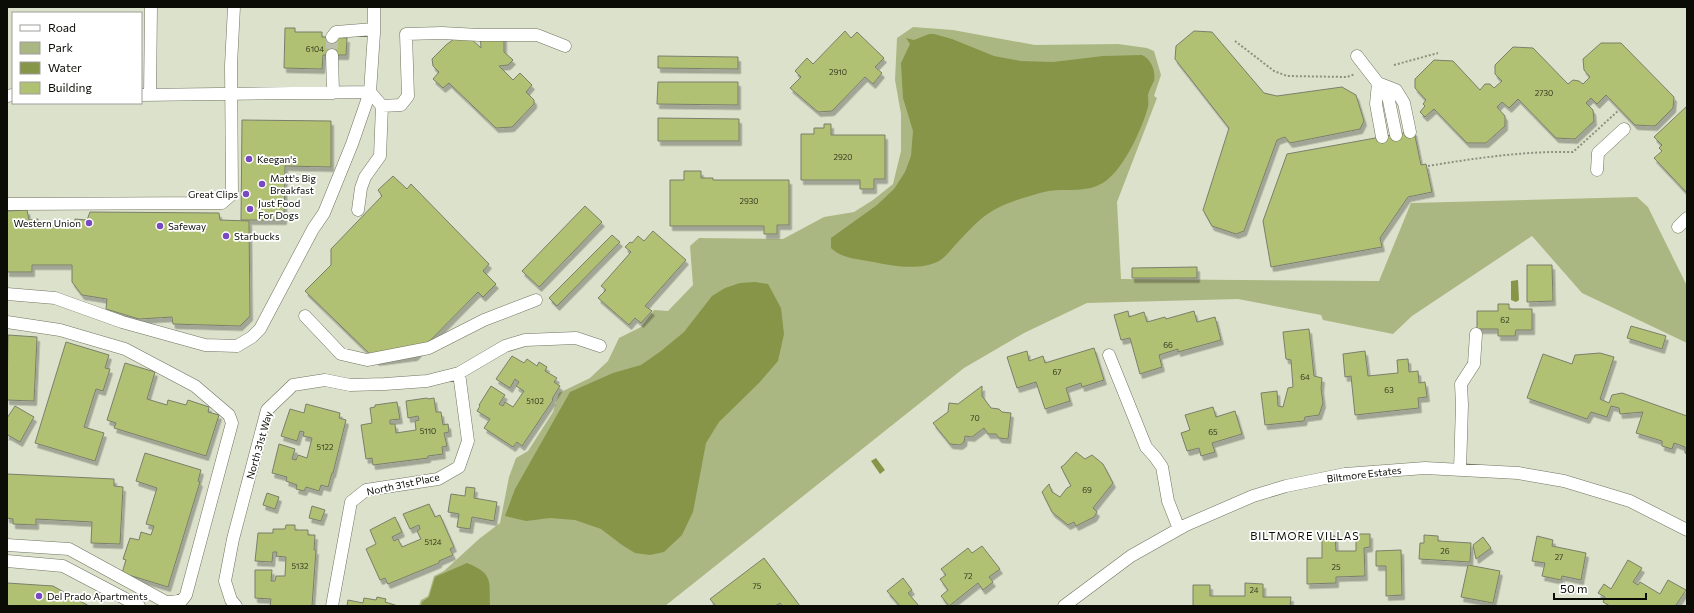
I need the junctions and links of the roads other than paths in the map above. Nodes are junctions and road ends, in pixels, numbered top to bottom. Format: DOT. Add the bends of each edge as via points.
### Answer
graph roads {
  1 [pos="151,7"];
  2 [pos="234,7"];
  3 [pos="374,7"];
  4 [pos="374,29"];
  5 [pos="332,37"];
  6 [pos="565,46"];
  7 [pos="332,55"];
  8 [pos="1357,56"];
  9 [pos="1378,83"];
  10 [pos="370,92"];
  11 [pos="333,93"];
  12 [pos="145,95"];
  13 [pos="232,95"];
  14 [pos="382,106"];
  15 [pos="1624,129"];
  16 [pos="1410,132"];
  17 [pos="1396,135"];
  18 [pos="1382,137"];
  19 [pos="1597,170"];
  20 [pos="7,204"];
  21 [pos="358,210"];
  22 [pos="1687,218"];
  23 [pos="1678,227"];
  24 [pos="7,294"];
  25 [pos="536,300"];
  26 [pos="305,316"];
  27 [pos="7,322"];
  28 [pos="1476,334"];
  29 [pos="600,346"];
  30 [pos="1109,355"];
  31 [pos="459,374"];
  32 [pos="1460,470"];
  33 [pos="1179,529"];
  34 [pos="1687,530"];
  35 [pos="7,545"];
  36 [pos="7,561"];
  37 [pos="179,603"];
  38 [pos="139,606"];
  39 [pos="236,606"];
  40 [pos="332,606"];
  41 [pos="1064,606"];
  1 -- 12 [label="street"];
  2 -- 13 [label="street"];
  3 -- 4 [label="street"];
  4 -- 5 [label="street" via="336,32"];
  4 -- 10 [label="street"];
  6 -- 14 [label="street" via="537,35 406,34 408,96 401,105"];
  7 -- 11 [label="street"];
  8 -- 9 [label="street"];
  9 -- 16 [label="street" via="1396,90 1404,103"];
  9 -- 17 [label="street" via="1388,96"];
  9 -- 18 [label="street" via="1376,104"];
  10 -- 11 [label="street"];
  10 -- 14 [label="street"];
  10 -- 24 [label="street" via="324,213 260,329 252,338 237,346 205,345 122,322 55,298"];
  11 -- 13 [label="street"];
  12 -- 13 [label="street"];
  13 -- 20 [label="street" via="232,194 222,203"];
  14 -- 21 [label="street" via="380,156 365,177"];
  15 -- 19 [label="street" via="1598,153"];
  22 -- 23 [label="street"];
  25 -- 26 [label="street" via="484,320 429,348 367,360 341,354"];
  27 -- 37 [label="street" via="60,330 125,349 195,386 229,415 232,424 186,595"];
  28 -- 32 [label="street" via="1474,364 1461,384"];
  29 -- 31 [label="street" via="576,338 525,340 505,346"];
  30 -- 33 [label="street" via="1146,447 1162,467 1168,501"];
  31 -- 39 [label="street, North 31st Way" via="427,381 385,384 350,385 325,380 293,385 267,410 233,539 225,581 231,600"];
  31 -- 40 [label="street, North 31st Place" via="468,441 459,467 438,479 366,490 351,502"];
  32 -- 33 [label="street, Biltmore Estates" via="1425,468 1344,474 1286,486 1252,496"];
  32 -- 34 [label="street, Biltmore Estates" via="1518,473 1564,481 1630,501"];
  33 -- 41 [label="street, Biltmore Estates" via="1131,556"];
  35 -- 37 [label="street" via="69,549 166,602"];
  36 -- 38 [label="street" via="63,566"];
}
